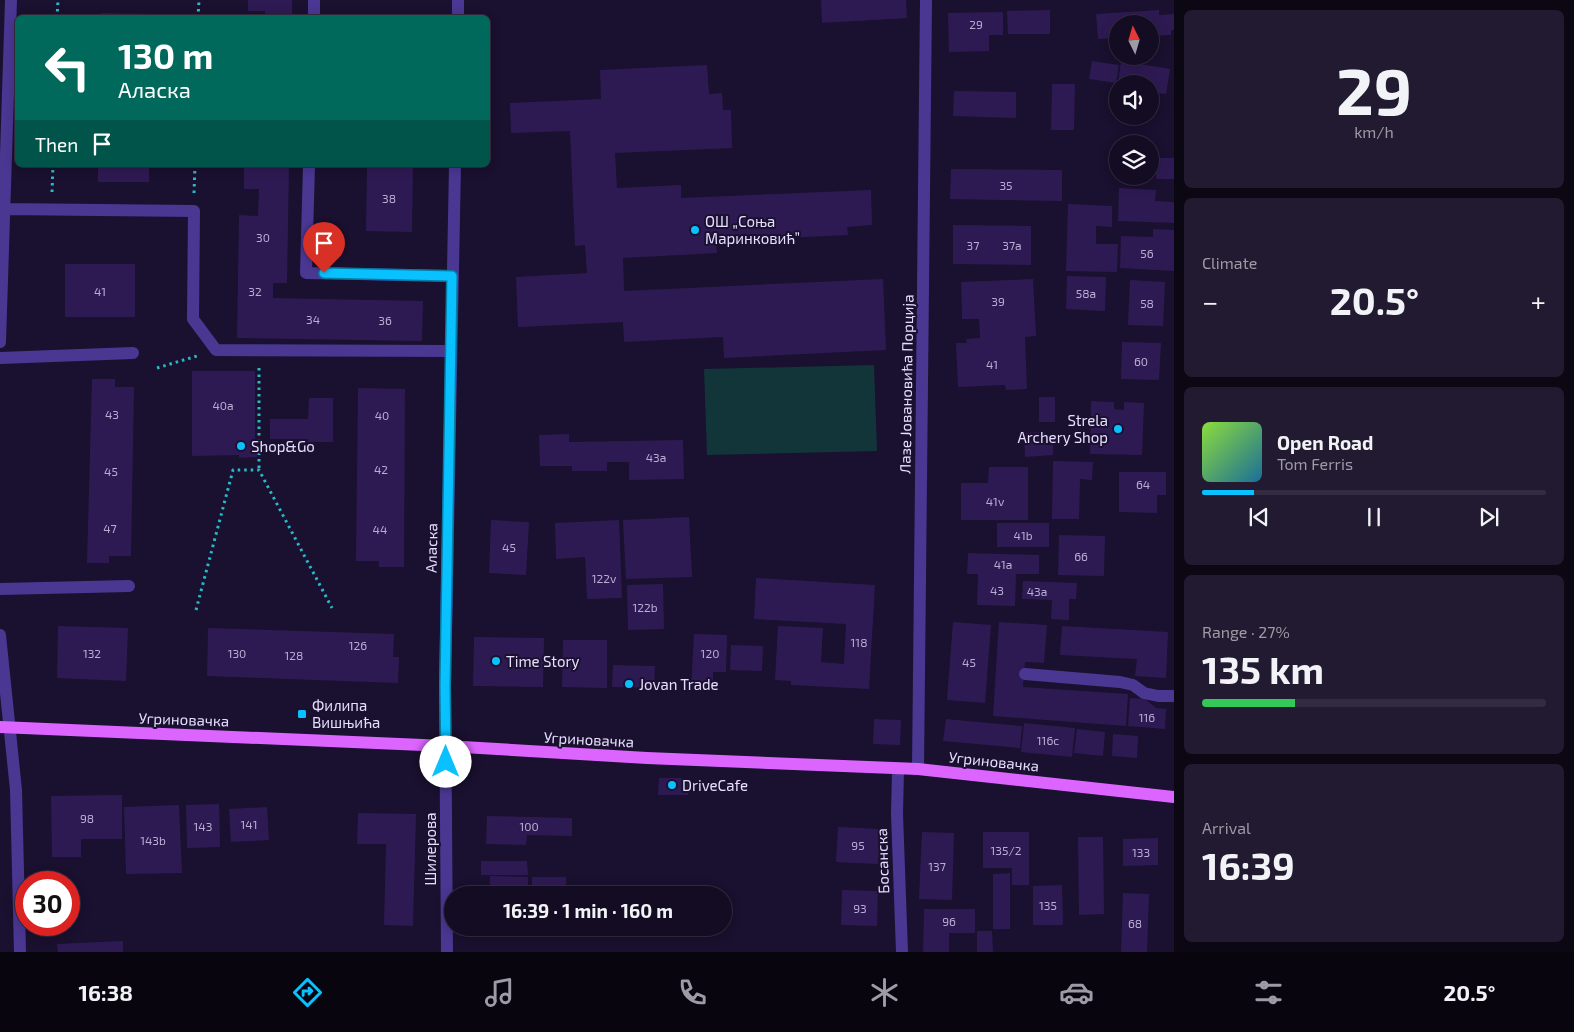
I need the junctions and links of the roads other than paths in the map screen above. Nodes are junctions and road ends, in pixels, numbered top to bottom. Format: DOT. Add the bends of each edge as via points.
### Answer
graph roads {
  1 [pos="11,0"];
  2 [pos="314,0"];
  3 [pos="458,0"];
  4 [pos="926,0"];
  5 [pos="314,15"];
  6 [pos="458,15"];
  7 [pos="309,167"];
  8 [pos="455,167"];
  9 [pos="4,209"];
  10 [pos="452,276"];
  11 [pos="0,342"];
  12 [pos="450,350"];
  13 [pos="133,353"];
  14 [pos="0,358"];
  15 [pos="129,586"];
  16 [pos="0,589"];
  17 [pos="0,635"];
  18 [pos="1025,674"];
  19 [pos="1174,696"];
  20 [pos="4,727"];
  21 [pos="446,746"];
  22 [pos="898,769"];
  23 [pos="918,769"];
  24 [pos="1174,798"];
  25 [pos="20,952"];
  26 [pos="447,952"];
  27 [pos="902,952"];
  1 -- 9 [label="street"];
  2 -- 5 [label="street"];
  3 -- 6 [label="street"];
  4 -- 23 [label="street, Лазе Јовановића Порција"];
  7 -- 10 [label="street" via="306,273"];
  8 -- 10 [label="street, Аласка"];
  9 -- 11 [label="street"];
  9 -- 12 [label="street" via="194,211 193,319 216,350"];
  10 -- 12 [label="street, Аласка"];
  12 -- 21 [label="street, Аласка"];
  13 -- 14 [label="street"];
  15 -- 16 [label="street"];
  17 -- 20 [label="street"];
  18 -- 19 [label="street" via="1120,682 1133,685 1144,693"];
  20 -- 21 [label="main road, Угриновачка"];
  20 -- 25 [label="street" via="16,790"];
  21 -- 22 [label="main road, Угриновачка"];
  21 -- 26 [label="street, Шилерова"];
  22 -- 23 [label="main road, Угриновачка"];
  22 -- 27 [label="street, Босанска"];
  23 -- 24 [label="main road, Угриновачка"];
}
